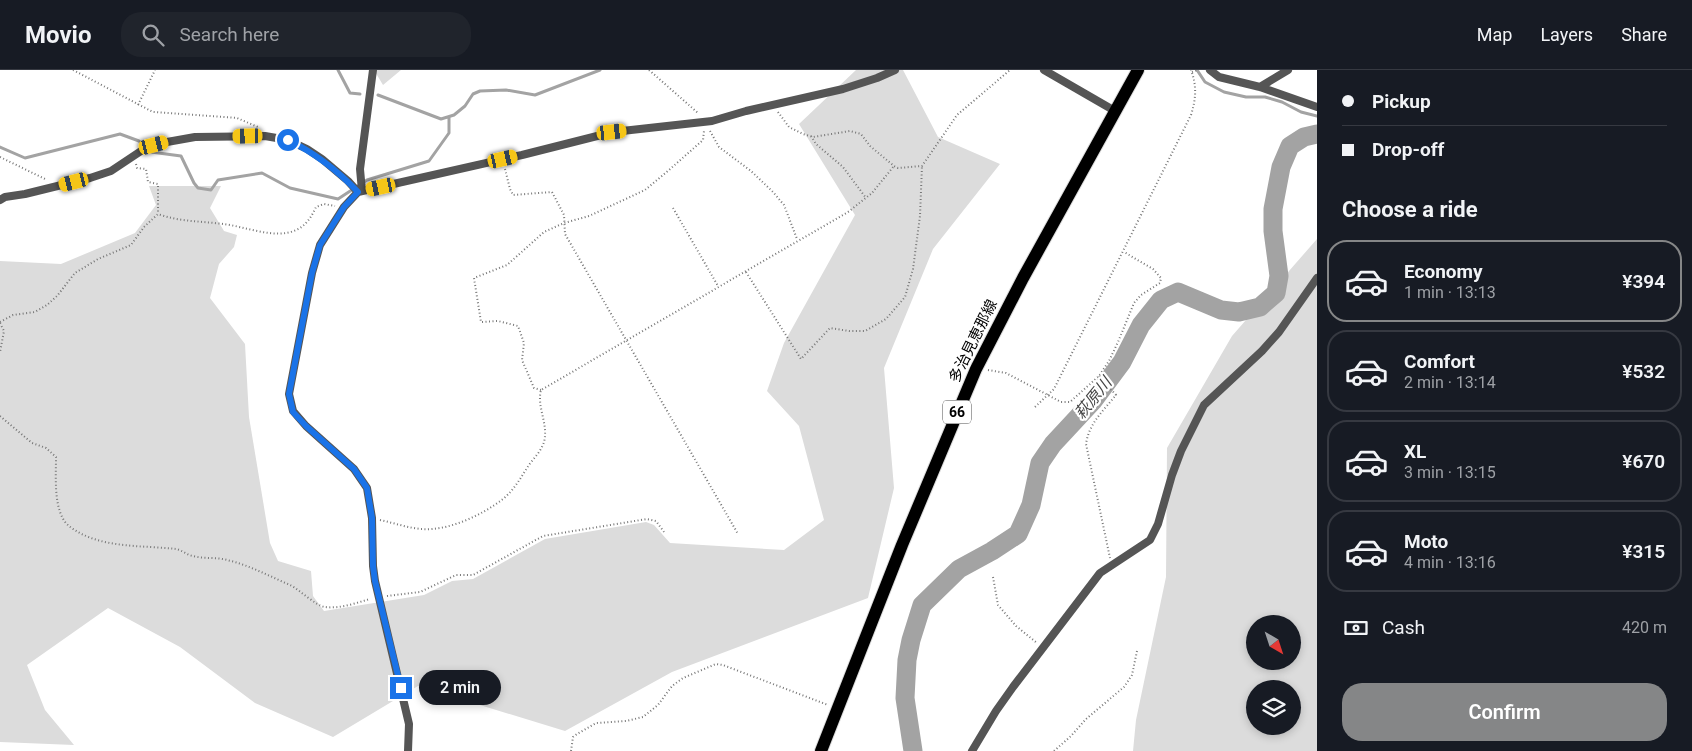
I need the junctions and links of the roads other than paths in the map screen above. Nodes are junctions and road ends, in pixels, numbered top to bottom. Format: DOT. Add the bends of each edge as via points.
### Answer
graph roads {
  1 [pos="372,70"];
  2 [pos="895,70"];
  3 [pos="1044,70"];
  4 [pos="1138,70"];
  5 [pos="1210,70"];
  6 [pos="1288,70"];
  7 [pos="1260,87"];
  8 [pos="1317,107"];
  9 [pos="1116,111"];
  10 [pos="360,191"];
  11 [pos="0,200"];
  12 [pos="1317,278"];
  13 [pos="408,751"];
  14 [pos="821,751"];
  15 [pos="972,751"];
  1 -- 10 [label="street"];
  2 -- 10 [label="street" via="842,90 703,122 612,132"];
  3 -- 9 [label="street"];
  4 -- 9 [label="main road, 多治見恵那線 / 66"];
  5 -- 7 [label="street" via="1219,77"];
  6 -- 7 [label="street"];
  7 -- 8 [label="street"];
  9 -- 14 [label="main road, 多治見恵那線 / 66" via="976,369"];
  10 -- 11 [label="street" via="322,159 288,140 265,136 194,137 144,149 111,171"];
  10 -- 13 [label="street" via="344,207 320,245 289,394 293,412 354,469 367,488 372,518 373,566 410,724"];
  12 -- 15 [label="street" via="1279,332 1204,405 1181,451 1150,540 1100,573 996,711"];
}
